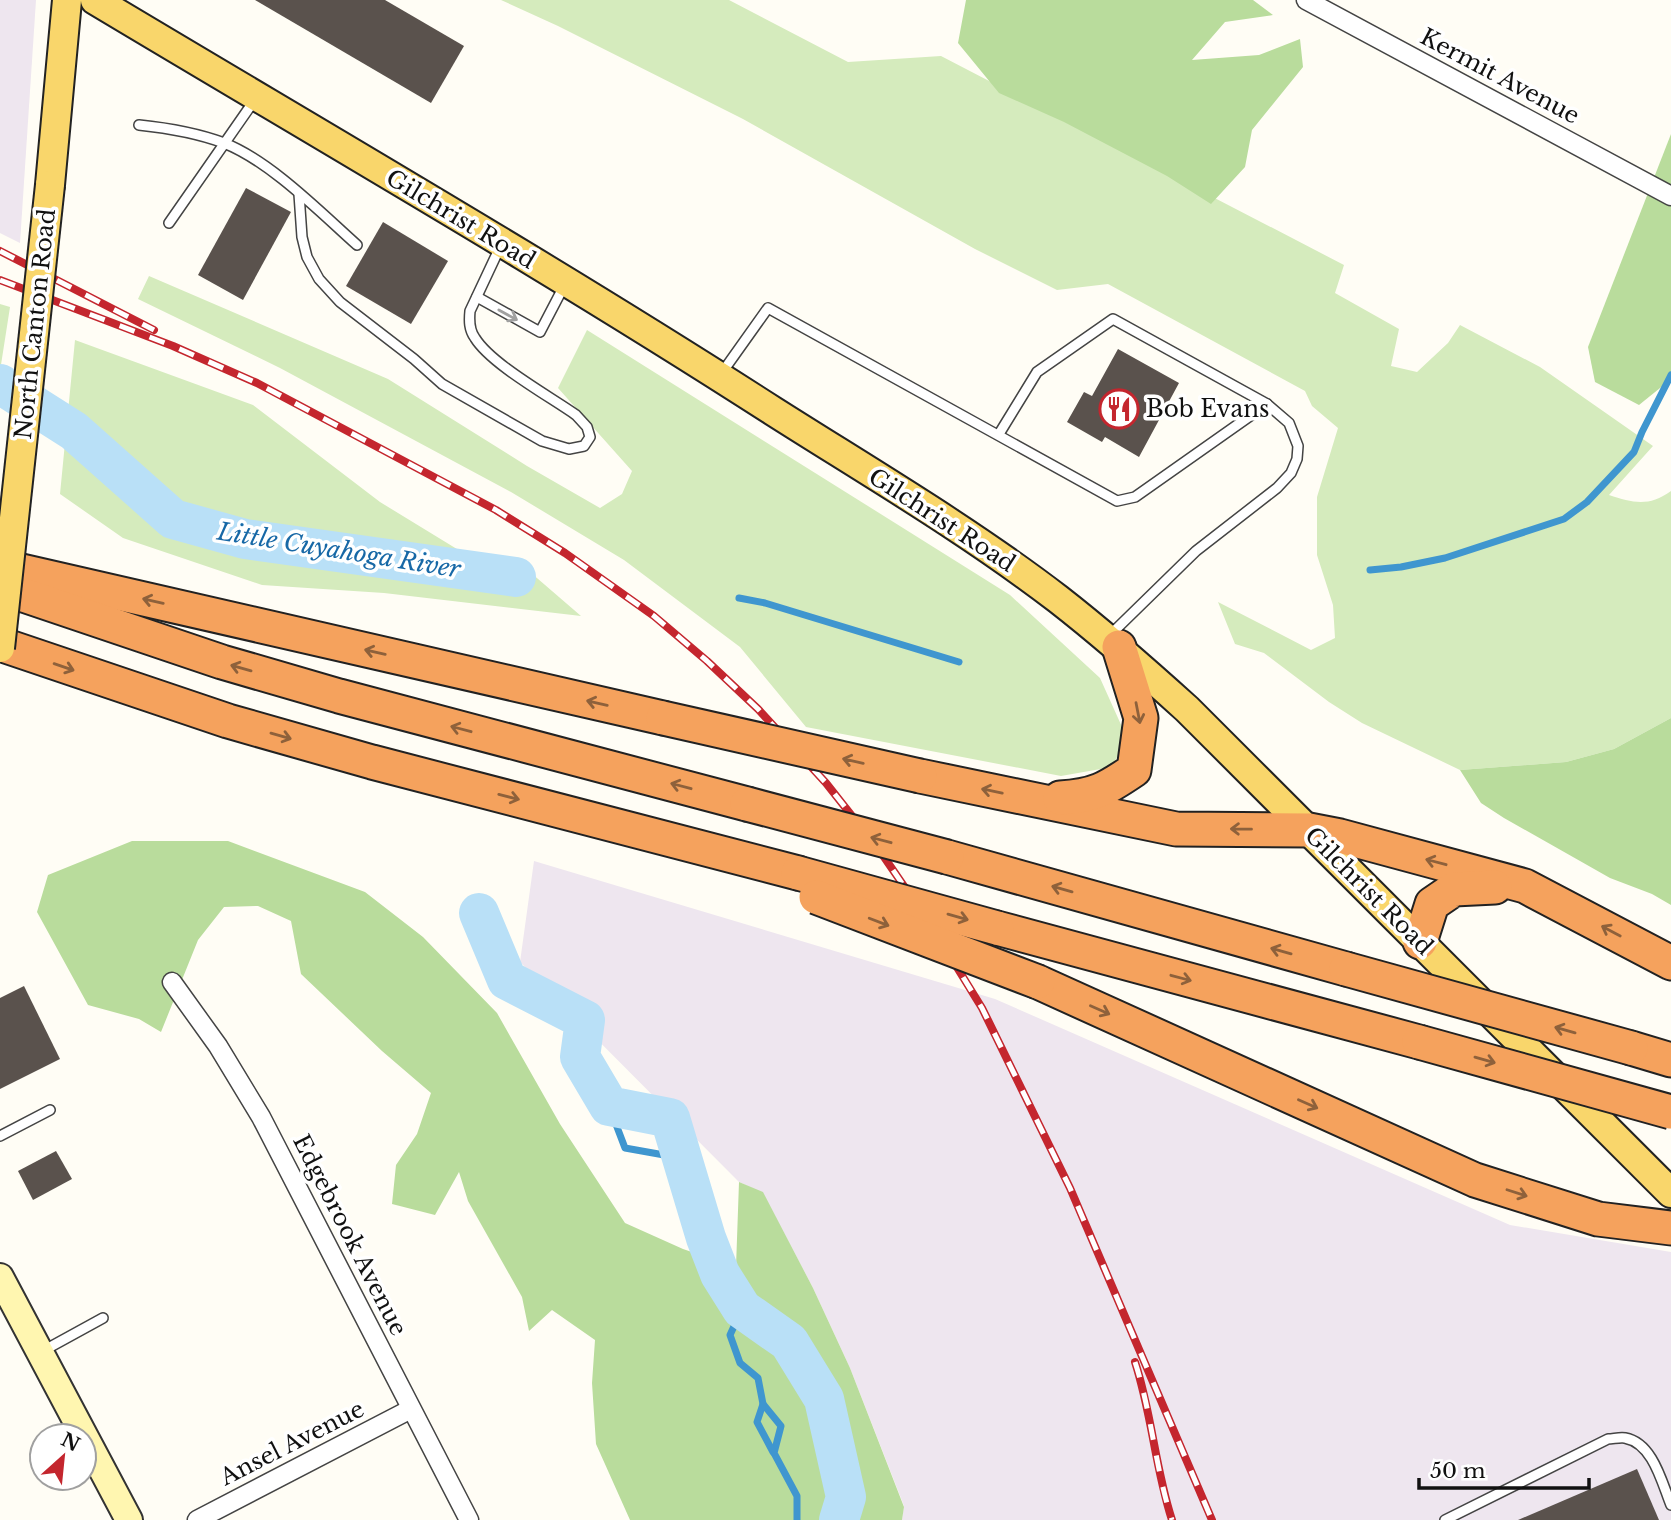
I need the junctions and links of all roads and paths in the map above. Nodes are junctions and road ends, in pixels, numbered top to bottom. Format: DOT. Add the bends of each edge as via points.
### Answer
graph roads {
  1 [pos="66,0"];
  2 [pos="95,0"];
  3 [pos="1306,0"];
  4 [pos="257,97"];
  5 [pos="139,125"];
  6 [pos="225,144"];
  7 [pos="299,194"];
  8 [pos="1671,196"];
  9 [pos="169,223"];
  10 [pos="502,243"];
  11 [pos="357,245"];
  12 [pos="566,282"];
  13 [pos="477,297"];
  14 [pos="720,377"];
  15 [pos="1267,404"];
  16 [pos="999,434"];
  17 [pos="0,566"];
  18 [pos="0,587"];
  19 [pos="1113,643"];
  20 [pos="0,646"];
  21 [pos="1035,800"];
  22 [pos="1309,830"];
  23 [pos="807,885"];
  24 [pos="1525,886"];
  25 [pos="1420,942"];
  26 [pos="1671,963"];
  27 [pos="172,982"];
  28 [pos="1671,1060"];
  29 [pos="50,1110"];
  30 [pos="1671,1112"];
  31 [pos="0,1136"];
  32 [pos="1671,1193"];
  33 [pos="1671,1228"];
  34 [pos="0,1277"];
  35 [pos="103,1318"];
  36 [pos="40,1353"];
  37 [pos="411,1409"];
  38 [pos="1671,1505"];
  39 [pos="129,1520"];
  40 [pos="197,1520"];
  41 [pos="469,1520"];
  42 [pos="1445,1520"];
  1 -- 20 [label="main road, North Canton Road, bridge"];
  2 -- 4 [label="main road, Gilchrist Road"];
  3 -- 8 [label="street, Kermit Avenue"];
  4 -- 6 [label="lane"];
  4 -- 10 [label="main road, Gilchrist Road"];
  5 -- 6 [label="lane" via="167,127"];
  6 -- 7 [label="lane" via="252,158"];
  6 -- 9 [label="lane"];
  7 -- 11 [label="lane"];
  7 -- 13 [label="lane" via="307,257 318,279 340,302 442,384 542,441 569,449 584,446 590,437 576,415 489,355 473,336 470,311"];
  10 -- 12 [label="main road, Gilchrist Road"];
  10 -- 13 [label="lane"];
  13 -- 12 [label="lane, one-way" via="540,332"];
  12 -- 14 [label="main road, Gilchrist Road"];
  14 -- 16 [label="lane" via="768,308"];
  14 -- 19 [label="main road, Gilchrist Road" via="993,552"];
  15 -- 16 [label="lane" via="1126,500 1107,496"];
  15 -- 16 [label="lane" via="1114,319 1037,372"];
  15 -- 19 [label="lane" via="1295,434 1297,459 1291,473 1196,551"];
  21 -- 17 [label="highway, one-way, bridge"];
  28 -- 18 [label="highway, one-way, bridge" via="947,857 339,696"];
  19 -- 21 [label="highway, one-way" via="1140,718 1135,770 1101,792"];
  19 -- 22 [label="main road, Gilchrist Road"];
  20 -- 23 [label="highway, one-way" via="241,725 680,842"];
  22 -- 21 [label="highway, one-way" via="1177,829"];
  24 -- 22 [label="highway, one-way"];
  22 -- 25 [label="main road, Gilchrist Road"];
  23 -- 30 [label="highway, one-way, bridge" via="997,928"];
  23 -- 33 [label="highway, one-way, bridge" via="1038,982 1475,1180 1598,1219"];
  24 -- 25 [label="highway" via="1454,889 1432,904"];
  26 -- 24 [label="highway, one-way"];
  25 -- 32 [label="main road, Gilchrist Road"];
  27 -- 37 [label="street, Edgebrook Avenue" via="261,1117"];
  29 -- 31 [label="lane"];
  34 -- 36 [label="street"];
  35 -- 36 [label="lane"];
  36 -- 39 [label="street"];
  37 -- 40 [label="street, Ansel Avenue"];
  37 -- 41 [label="street, Edgebrook Avenue"];
  38 -- 42 [label="lane" via="1650,1455 1624,1438 1608,1440"];
}
